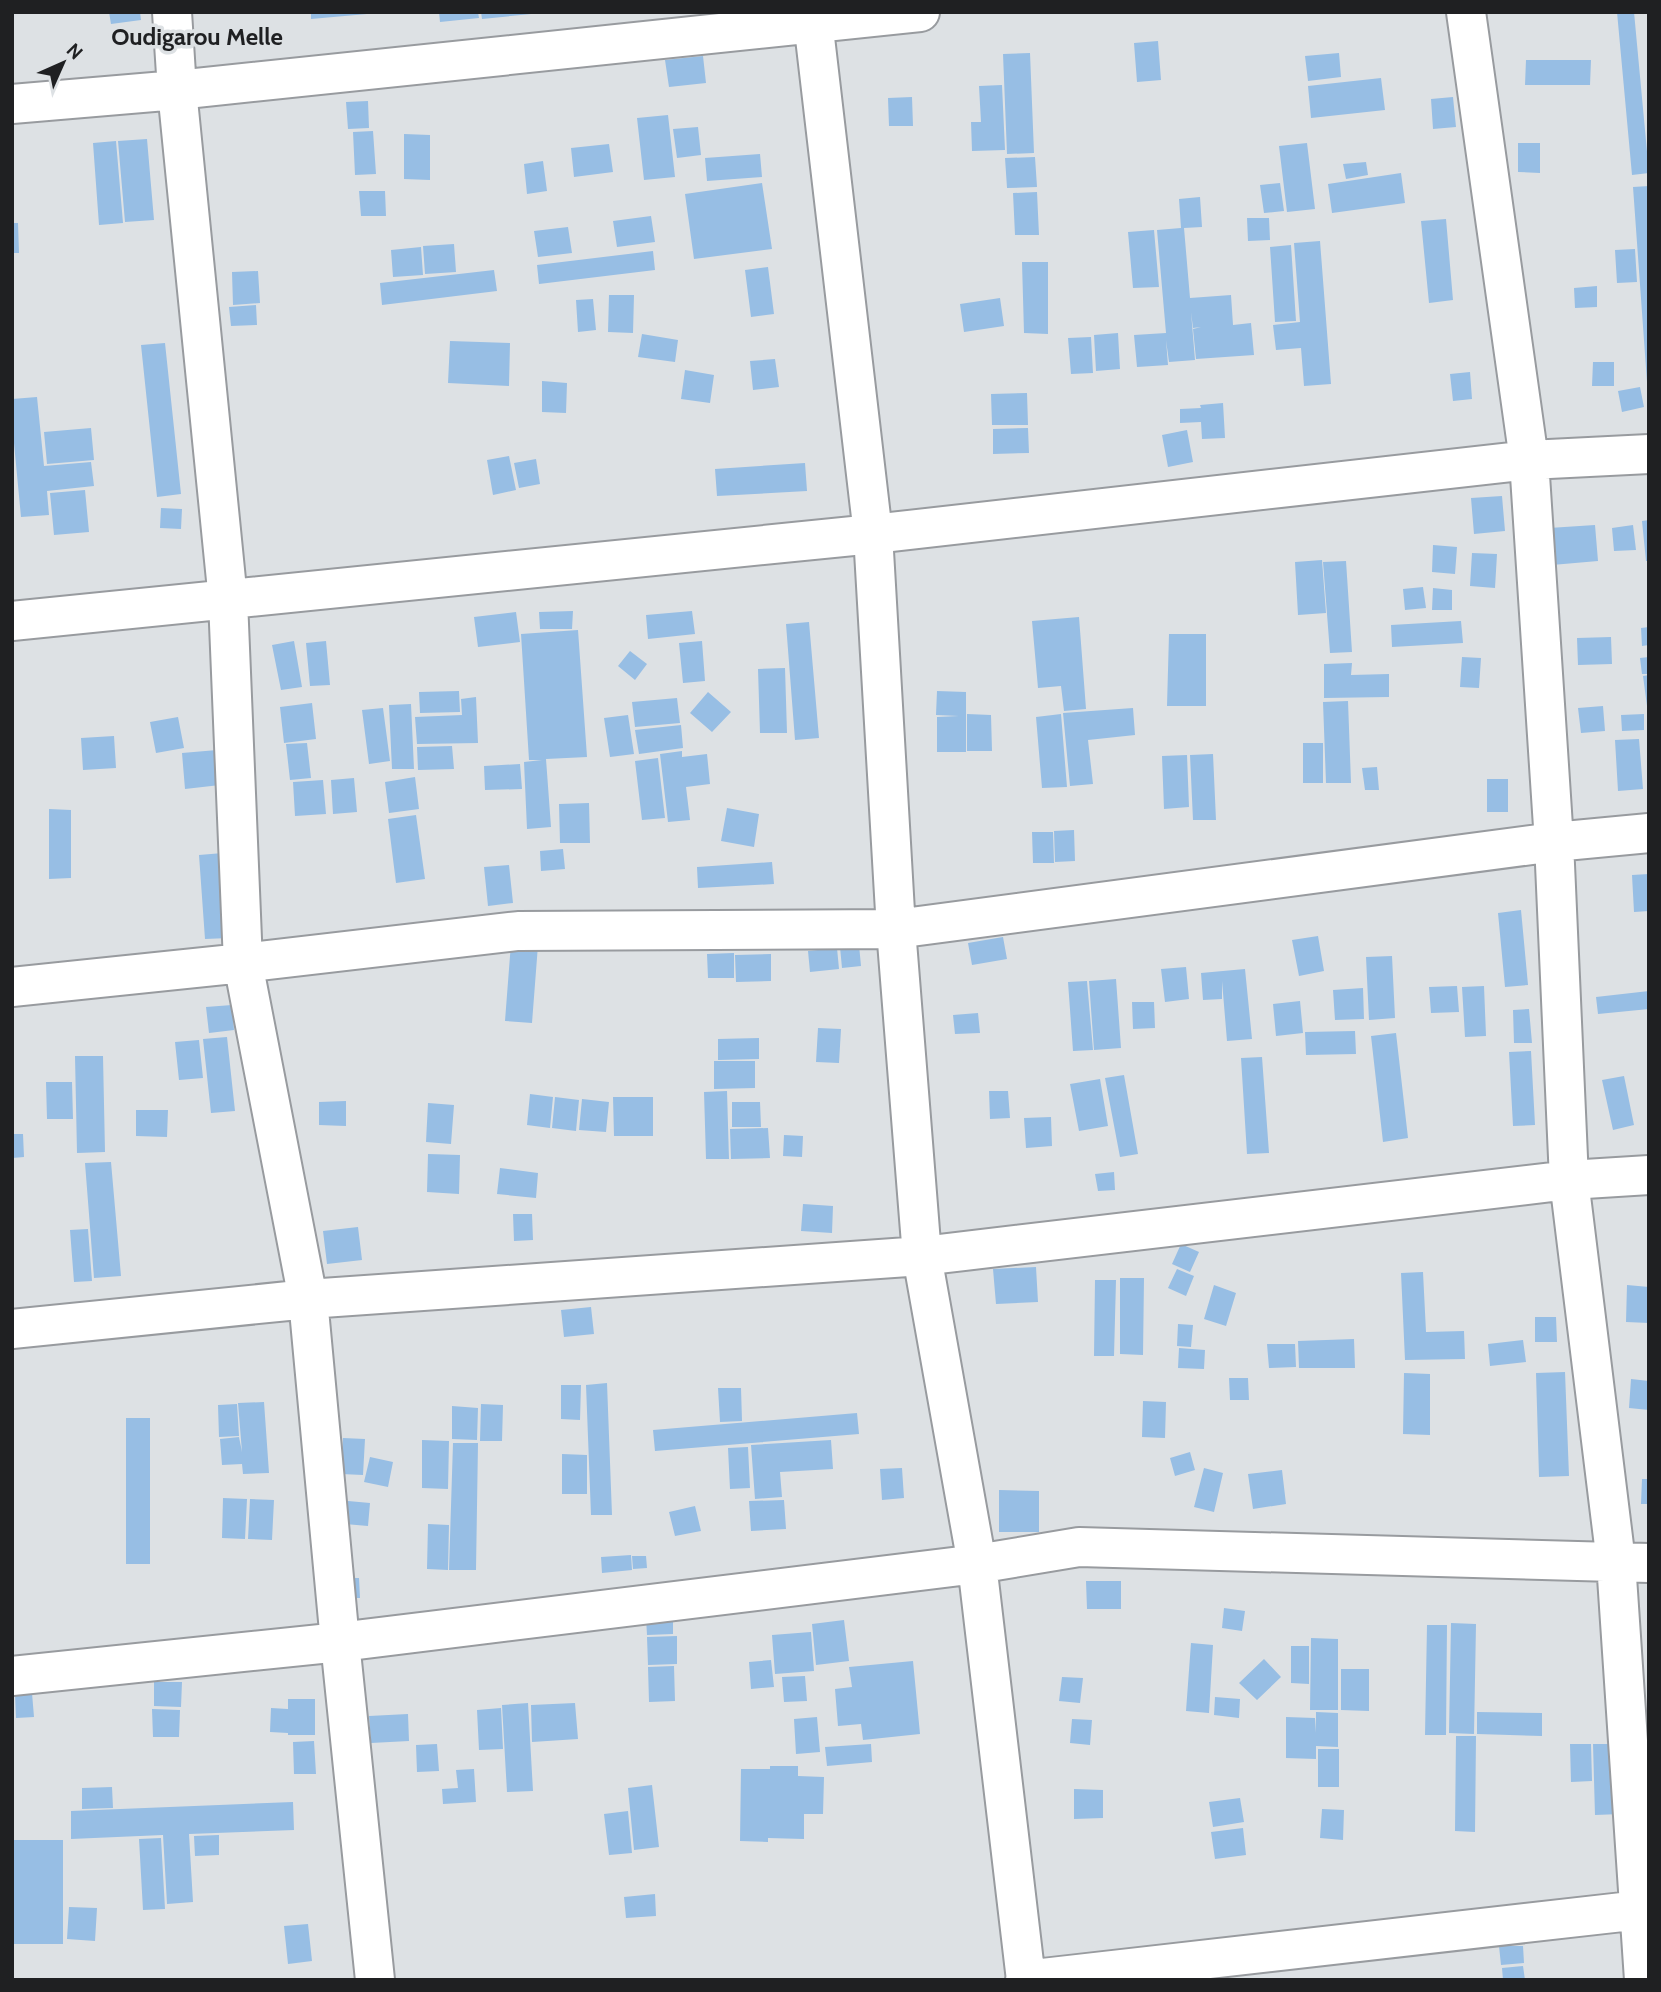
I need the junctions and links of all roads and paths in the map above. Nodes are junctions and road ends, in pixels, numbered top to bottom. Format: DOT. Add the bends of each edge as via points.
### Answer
graph roads {
  1 [pos="172,12"];
  2 [pos="920,12"];
  3 [pos="1466,12"];
  4 [pos="812,17"];
  5 [pos="177,90"];
  6 [pos="12,104"];
  7 [pos="1649,454"];
  8 [pos="1529,460"];
  9 [pos="873,534"];
  10 [pos="228,600"];
  11 [pos="12,621"];
  12 [pos="1649,833"];
  13 [pos="1554,842"];
  14 [pos="896,929"];
  15 [pos="243,964"];
  16 [pos="12,987"];
  17 [pos="1649,1175"];
  18 [pos="1569,1180"];
  19 [pos="922,1255"];
  20 [pos="308,1299"];
  21 [pos="12,1329"];
  22 [pos="1632,1563"];
  23 [pos="977,1564"];
  24 [pos="340,1642"];
  25 [pos="12,1676"];
  26 [pos="1645,1910"];
  27 [pos="375,1980"];
  28 [pos="1026,1980"];
  29 [pos="1644,1980"];
  1 -- 5 [label="street"];
  2 -- 4 [label="street"];
  3 -- 8 [label="street"];
  4 -- 5 [label="street"];
  4 -- 9 [label="street"];
  5 -- 6 [label="street"];
  5 -- 10 [label="street"];
  7 -- 8 [label="street"];
  8 -- 9 [label="street"];
  8 -- 13 [label="street"];
  9 -- 10 [label="street"];
  9 -- 14 [label="street"];
  10 -- 11 [label="street"];
  10 -- 15 [label="street"];
  12 -- 13 [label="street"];
  13 -- 14 [label="street"];
  13 -- 18 [label="street"];
  14 -- 15 [label="street" via="518,931"];
  14 -- 19 [label="street"];
  15 -- 16 [label="street"];
  15 -- 20 [label="street"];
  17 -- 18 [label="street"];
  18 -- 19 [label="street"];
  18 -- 22 [label="street"];
  19 -- 20 [label="street"];
  19 -- 23 [label="street"];
  20 -- 21 [label="street"];
  20 -- 24 [label="street"];
  22 -- 23 [label="street" via="1079,1547"];
  22 -- 26 [label="street"];
  23 -- 24 [label="street"];
  23 -- 28 [label="street"];
  24 -- 25 [label="street"];
  24 -- 27 [label="street"];
  26 -- 28 [label="street"];
  26 -- 29 [label="street"];
}
